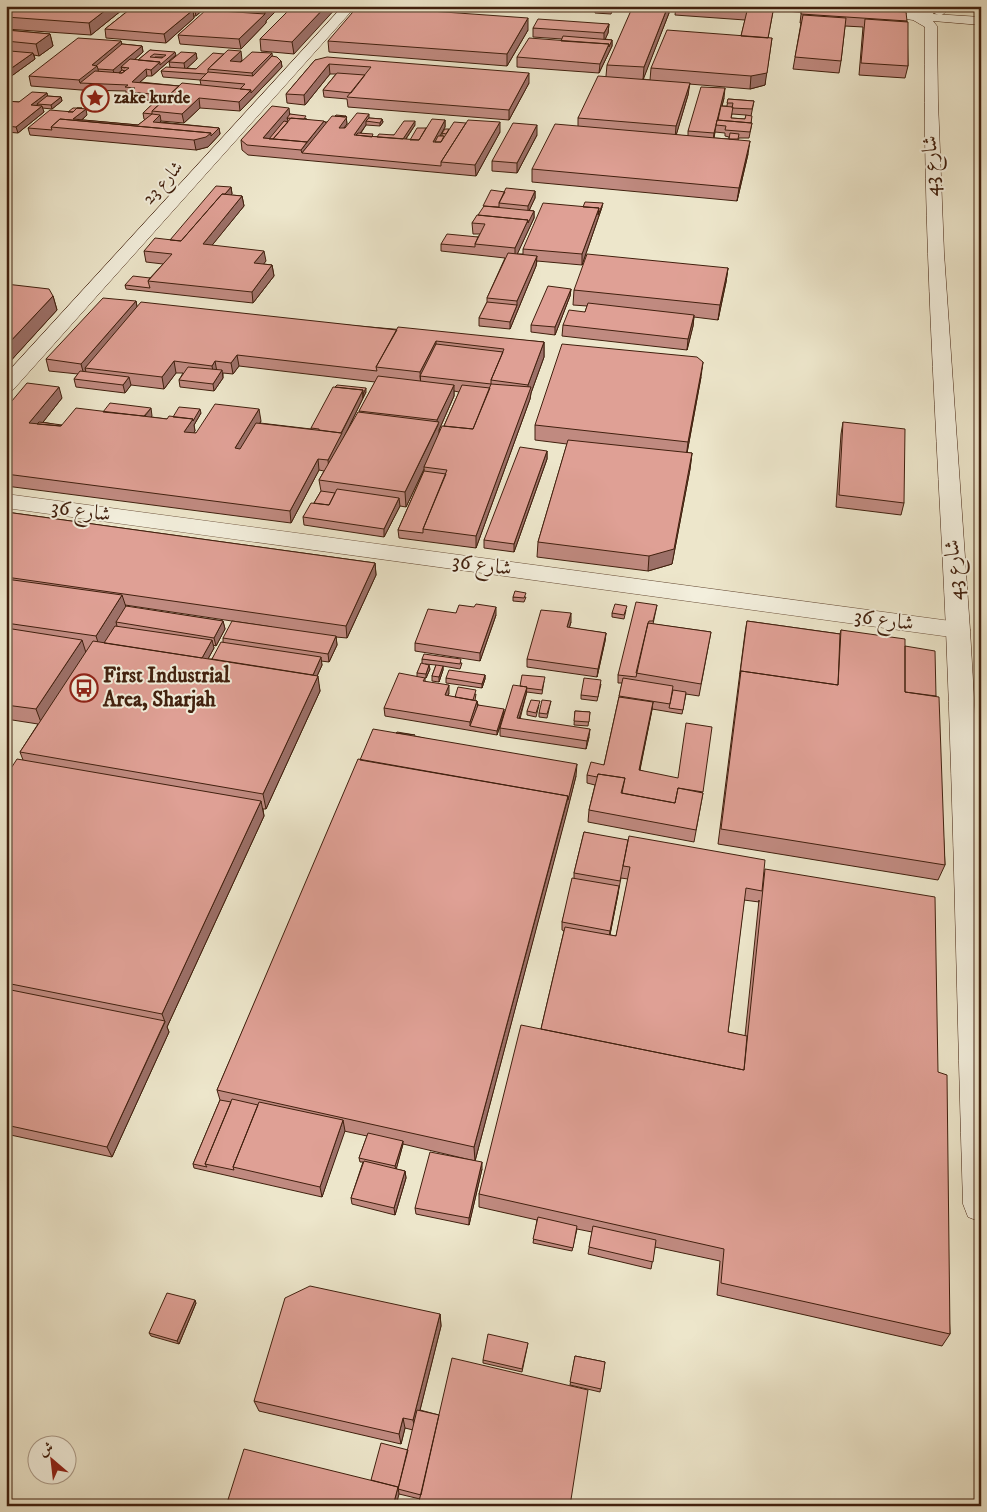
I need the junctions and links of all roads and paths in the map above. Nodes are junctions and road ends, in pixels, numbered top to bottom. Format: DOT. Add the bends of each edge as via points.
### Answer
graph roads {
  1 [pos="350,6"];
  2 [pos="772,6"];
  3 [pos="862,6"];
  4 [pos="901,7"];
  5 [pos="981,14"];
  6 [pos="932,16"];
  7 [pos="981,21"];
  8 [pos="6,386"];
  9 [pos="6,501"];
  10 [pos="958,630"];
  11 [pos="976,934"];
  12 [pos="981,1204"];
  1 -- 8 [label="street, شارع 23"];
  2 -- 6 [label="street"];
  3 -- 4 [label="street"];
  4 -- 6 [label="street"];
  5 -- 6 [label="street"];
  6 -- 7 [label="street"];
  6 -- 10 [label="street, شارع 43" via="929,108 936,284"];
  9 -- 10 [label="street, شارع 36"];
  10 -- 11 [label="street, شارع 43"];
  11 -- 12 [label="street, شارع 43"];
}
